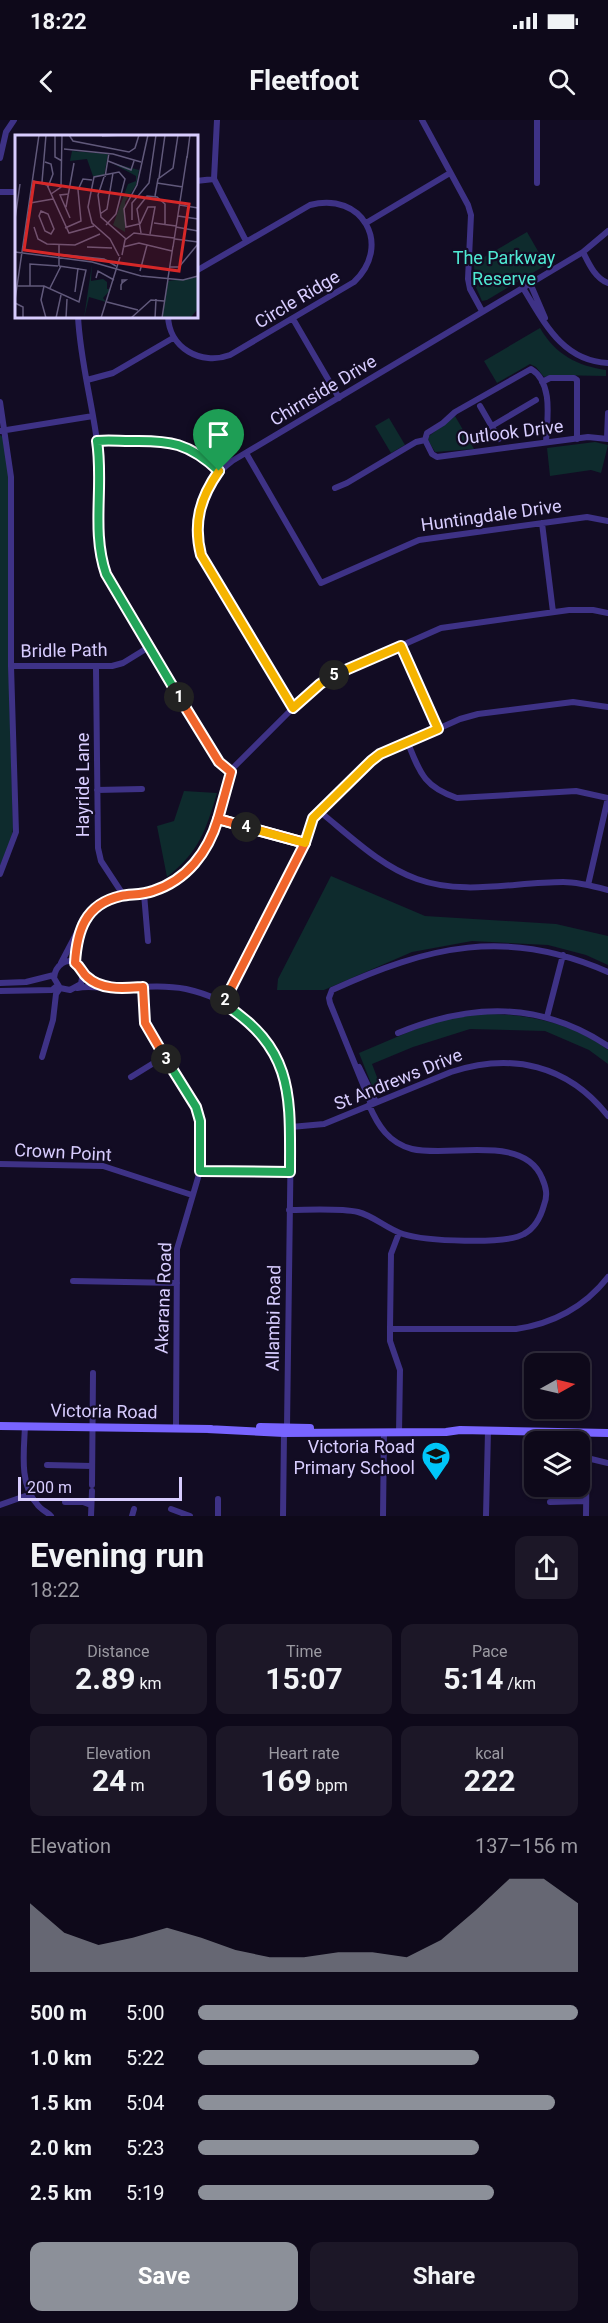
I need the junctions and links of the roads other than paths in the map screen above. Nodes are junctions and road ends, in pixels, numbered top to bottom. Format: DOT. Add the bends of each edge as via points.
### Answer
graph roads {
  1 [pos="14,120"];
  2 [pos="217,120"];
  3 [pos="422,120"];
  4 [pos="537,120"];
  5 [pos="0,158"];
  6 [pos="450,173"];
  7 [pos="214,179"];
  8 [pos="198,182"];
  9 [pos="537,183"];
  10 [pos="366,223"];
  11 [pos="608,231"];
  12 [pos="246,241"];
  13 [pos="583,252"];
  14 [pos="198,270"];
  15 [pos="530,283"];
  16 [pos="608,283"];
  17 [pos="523,288"];
  18 [pos="482,311"];
  19 [pos="78,318"];
  20 [pos="168,318"];
  21 [pos="293,319"];
  22 [pos="549,330"];
  23 [pos="173,338"];
  24 [pos="608,363"];
  25 [pos="87,380"];
  26 [pos="542,382"];
  27 [pos="339,398"];
  28 [pos="536,400"];
  29 [pos="0,402"];
  30 [pos="480,406"];
  31 [pos="608,413"];
  32 [pos="93,416"];
  33 [pos="492,426"];
  34 [pos="2,431"];
  35 [pos="499,439"];
  36 [pos="577,439"];
  37 [pos="608,439"];
  38 [pos="425,440"];
  39 [pos="97,441"];
  40 [pos="546,442"];
  41 [pos="246,453"];
  42 [pos="219,471"];
  43 [pos="335,488"];
  44 [pos="608,520"];
  45 [pos="542,522"];
  46 [pos="553,612"];
  47 [pos="608,613"];
  48 [pos="401,646"];
  49 [pos="149,647"];
  50 [pos="11,666"];
  51 [pos="96,668"];
  52 [pos="608,707"];
  53 [pos="293,708"];
  54 [pos="438,729"];
  55 [pos="408,743"];
  56 [pos="231,772"];
  57 [pos="142,789"];
  58 [pos="98,790"];
  59 [pos="608,798"];
  60 [pos="319,811"];
  61 [pos="218,819"];
  62 [pos="305,843"];
  63 [pos="0,874"];
  64 [pos="588,885"];
  65 [pos="608,890"];
  66 [pos="144,894"];
  67 [pos="124,896"];
  68 [pos="79,931"];
  69 [pos="148,941"];
  70 [pos="563,956"];
  71 [pos="61,963"];
  72 [pos="75,963"];
  73 [pos="83,972"];
  74 [pos="608,972"];
  75 [pos="54,975"];
  76 [pos="0,983"];
  77 [pos="59,987"];
  78 [pos="143,987"];
  79 [pos="77,988"];
  80 [pos="116,988"];
  81 [pos="0,991"];
  82 [pos="224,1004"];
  83 [pos="547,1017"];
  84 [pos="406,1039"];
  85 [pos="608,1046"];
  86 [pos="165,1056"];
  87 [pos="42,1057"];
  88 [pos="131,1077"];
  89 [pos="372,1104"];
  90 [pos="608,1116"];
  91 [pos="291,1127"];
  92 [pos="0,1164"];
  93 [pos="200,1171"];
  94 [pos="290,1172"];
  95 [pos="192,1195"];
  96 [pos="289,1210"];
  97 [pos="399,1233"];
  98 [pos="608,1279"];
  99 [pos="73,1281"];
  100 [pos="177,1283"];
  101 [pos="390,1329"];
  102 [pos="93,1373"];
  103 [pos="0,1426"];
  104 [pos="25,1426"];
  105 [pos="93,1428"];
  106 [pos="176,1429"];
  107 [pos="286,1430"];
  108 [pos="384,1432"];
  109 [pos="399,1432"];
  110 [pos="488,1433"];
  111 [pos="608,1433"];
  112 [pos="524,1434"];
  113 [pos="590,1435"];
  114 [pos="590,1435"];
  115 [pos="608,1437"];
  116 [pos="590,1459"];
  117 [pos="608,1463"];
  118 [pos="47,1465"];
  119 [pos="92,1466"];
  120 [pos="31,1494"];
  121 [pos="586,1497"];
  122 [pos="218,1499"];
  123 [pos="586,1501"];
  124 [pos="65,1502"];
  125 [pos="550,1502"];
  126 [pos="0,1504"];
  127 [pos="91,1505"];
  128 [pos="171,1509"];
  129 [pos="51,1516"];
  130 [pos="91,1516"];
  131 [pos="190,1516"];
  132 [pos="218,1516"];
  133 [pos="283,1516"];
  134 [pos="383,1516"];
  135 [pos="486,1516"];
  136 [pos="586,1516"];
  1 -- 5 [label="street" via="6,132"];
  2 -- 7 [label="street"];
  3 -- 6 [label="street"];
  4 -- 9 [label="street"];
  6 -- 10 [label="street"];
  6 -- 18 [label="street" via="470,210 468,279"];
  7 -- 8 [label="street"];
  7 -- 12 [label="street"];
  10 -- 12 [label="street" via="348,207 320,202"];
  10 -- 21 [label="street, Circle Ridge" via="372,248 360,277"];
  11 -- 13 [label="street, Chirnside Drive"];
  12 -- 14 [label="street"];
  13 -- 15 [label="street, Chirnside Drive"];
  13 -- 16 [label="street" via="596,274"];
  15 -- 17 [label="street, Chirnside Drive"];
  15 -- 22 [label="street"];
  17 -- 18 [label="street, Chirnside Drive"];
  17 -- 22 [label="street"];
  18 -- 27 [label="street, Chirnside Drive"];
  19 -- 25 [label="street"];
  20 -- 23 [label="street"];
  21 -- 23 [label="street, Circle Ridge" via="223,358 198,357"];
  21 -- 27 [label="street"];
  22 -- 24 [label="street" via="576,355"];
  23 -- 25 [label="street" via="113,374"];
  25 -- 32 [label="street"];
  26 -- 36 [label="street" via="550,378 577,380"];
  26 -- 38 [label="street" via="535,371 528,370 456,412 427,433"];
  26 -- 40 [label="street" via="547,394"];
  27 -- 41 [label="street, Chirnside Drive"];
  28 -- 33 [label="street"];
  29 -- 34 [label="street"];
  30 -- 33 [label="street"];
  31 -- 37 [label="street"];
  32 -- 34 [label="street"];
  32 -- 39 [label="street"];
  33 -- 35 [label="street"];
  34 -- 50 [label="street" via="11,477"];
  36 -- 37 [label="street, Outlook Drive"];
  36 -- 40 [label="street, Outlook Drive"];
  38 -- 40 [label="street, Outlook Drive" via="437,457"];
  38 -- 43 [label="street"];
  39 -- 42 [label="street" via="171,442 199,453"];
  39 -- 49 [label="street" via="102,563"];
  41 -- 42 [label="street, Chirnside Drive"];
  41 -- 45 [label="street, Huntingdale Drive" via="321,583 419,540"];
  42 -- 53 [label="street, Chirnside Drive" via="199,509 197,540 201,555"];
  44 -- 45 [label="street, Huntingdale Drive" via="587,517"];
  45 -- 46 [label="street"];
  46 -- 47 [label="street" via="582,609"];
  46 -- 48 [label="street" via="441,628"];
  48 -- 53 [label="street" via="328,678"];
  48 -- 54 [label="street"];
  49 -- 51 [label="street, Bridle Path" via="123,663"];
  49 -- 56 [label="street" via="219,762"];
  50 -- 51 [label="street, Bridle Path"];
  50 -- 63 [label="street" via="16,832"];
  51 -- 58 [label="street, Hayride Lane"];
  52 -- 54 [label="street" via="573,702 478,714"];
  53 -- 56 [label="street"];
  54 -- 55 [label="street"];
  55 -- 59 [label="street" via="428,784 457,798 576,791"];
  55 -- 60 [label="street" via="380,754"];
  56 -- 61 [label="street"];
  57 -- 58 [label="street"];
  58 -- 67 [label="street, Hayride Lane" via="99,855"];
  59 -- 64 [label="street"];
  60 -- 62 [label="street"];
  60 -- 64 [label="street" via="380,859 427,883 463,888 562,882"];
  61 -- 62 [label="street"];
  61 -- 66 [label="street" via="207,846 189,870 172,883"];
  62 -- 82 [label="street"];
  64 -- 65 [label="street"];
  66 -- 67 [label="street"];
  66 -- 69 [label="street"];
  67 -- 68 [label="street" via="99,907"];
  68 -- 71 [label="street"];
  68 -- 72 [label="street"];
  70 -- 74 [label="street"];
  70 -- 83 [label="street"];
  70 -- 89 [label="street" via="521,947 449,949 411,958 332,990 330,1004"];
  71 -- 72 [label="street"];
  71 -- 75 [label="street"];
  72 -- 73 [label="street"];
  73 -- 79 [label="street"];
  73 -- 80 [label="street" via="95,982"];
  75 -- 76 [label="street"];
  75 -- 77 [label="street"];
  77 -- 79 [label="street"];
  77 -- 81 [label="street"];
  77 -- 87 [label="street"];
  78 -- 80 [label="street, Allambi Road"];
  78 -- 82 [label="street, Allambi Road" via="187,990"];
  78 -- 86 [label="street, Akarana Road" via="145,1023"];
  79 -- 80 [label="street, Allambi Road"];
  82 -- 91 [label="street, Allambi Road" via="256,1029 274,1054 288,1093"];
  83 -- 84 [label="street" via="510,1011 459,1014 401,1032"];
  83 -- 85 [label="street"];
  86 -- 88 [label="street"];
  86 -- 93 [label="street, Akarana Road" via="196,1107 200,1121"];
  89 -- 90 [label="street, St Andrews Drive" via="451,1071 499,1061 535,1067 572,1082"];
  89 -- 91 [label="street, St Andrews Drive" via="324,1124"];
  89 -- 97 [label="street" via="384,1132 399,1143 422,1150 514,1153 532,1162 545,1185 547,1197 541,1214 517,1238 424,1239"];
  91 -- 94 [label="street, Allambi Road"];
  92 -- 95 [label="street, Crown Point" via="104,1166"];
  93 -- 94 [label="street"];
  93 -- 95 [label="street, Akarana Road"];
  94 -- 96 [label="street, Allambi Road"];
  95 -- 100 [label="street, Akarana Road" via="177,1249"];
  96 -- 97 [label="street" via="356,1212"];
  96 -- 107 [label="street, Allambi Road"];
  97 -- 101 [label="street" via="391,1254"];
  98 -- 101 [label="street" via="579,1305 530,1327"];
  99 -- 100 [label="street"];
  100 -- 106 [label="street, Akarana Road"];
  101 -- 109 [label="street" via="400,1370"];
  102 -- 105 [label="street"];
  103 -- 104 [label="main road, Victoria Road"];
  104 -- 105 [label="main road, Victoria Road"];
  104 -- 120 [label="street" via="24,1466"];
  105 -- 106 [label="main road, Victoria Road"];
  105 -- 119 [label="street"];
  106 -- 107 [label="main road, Victoria Road"];
  107 -- 108 [label="main road, Victoria Road"];
  107 -- 133 [label="street, Allambi Road"];
  108 -- 109 [label="main road, Victoria Road"];
  108 -- 134 [label="street"];
  109 -- 110 [label="main road, Victoria Road"];
  110 -- 112 [label="main road, Victoria Road"];
  110 -- 135 [label="street"];
  111 -- 113 [label="main road, Victoria Road"];
  114 -- 115 [label="main road, Victoria Road"];
  116 -- 117 [label="street"];
  118 -- 119 [label="street"];
  119 -- 127 [label="street"];
  120 -- 126 [label="street"];
  120 -- 129 [label="street" via="36,1504"];
  121 -- 123 [label="street"];
  122 -- 132 [label="street"];
  123 -- 125 [label="street"];
  123 -- 136 [label="street"];
  124 -- 127 [label="street"];
  127 -- 130 [label="street"];
  128 -- 131 [label="street"];
}
